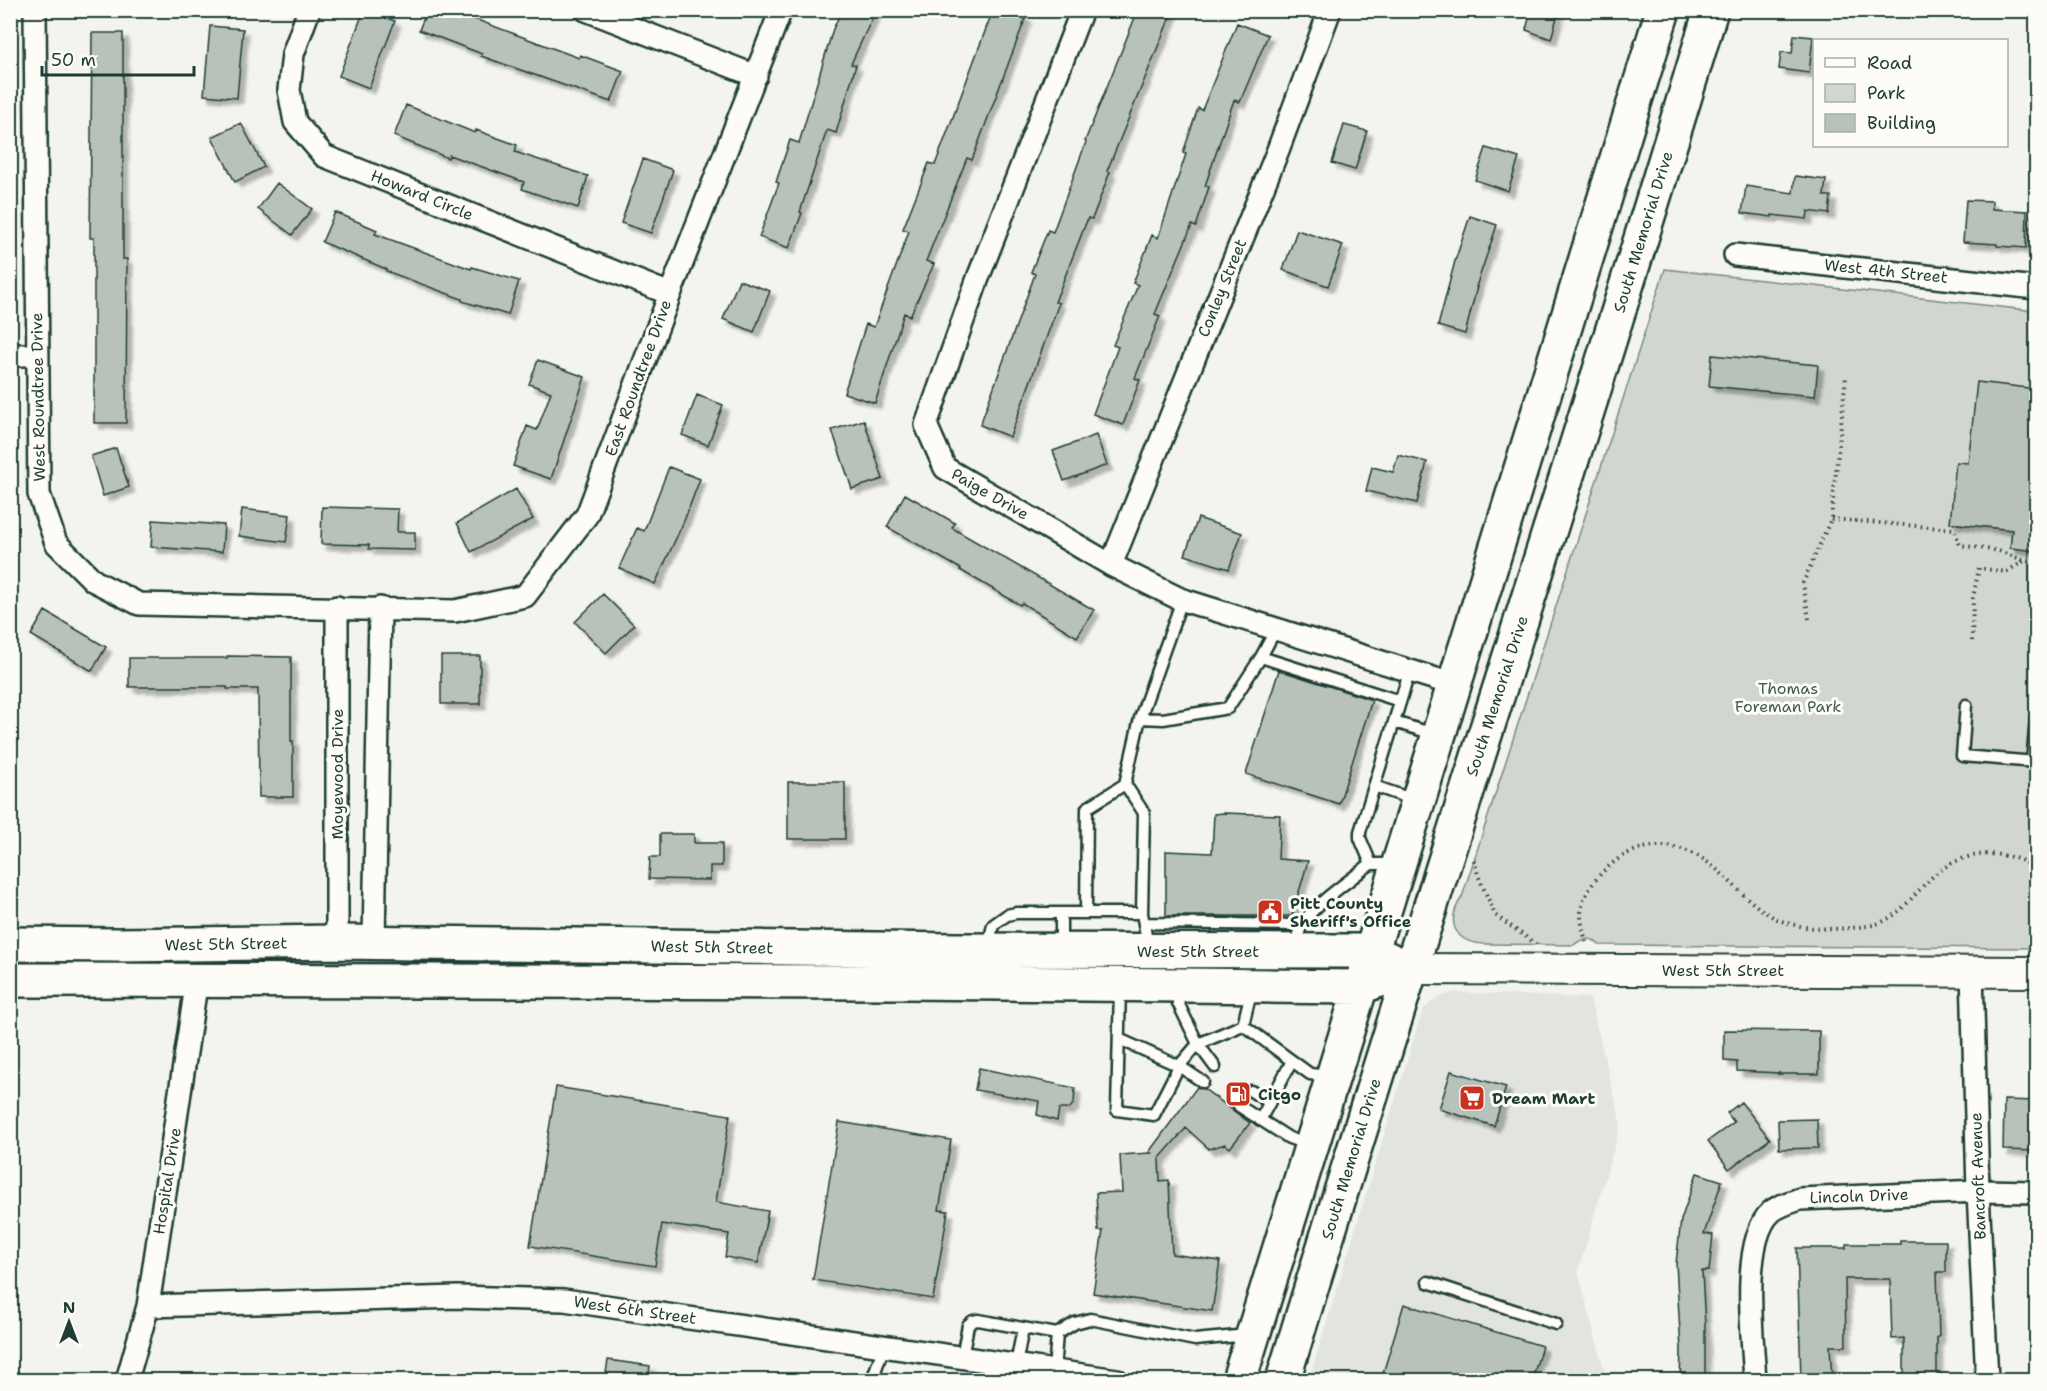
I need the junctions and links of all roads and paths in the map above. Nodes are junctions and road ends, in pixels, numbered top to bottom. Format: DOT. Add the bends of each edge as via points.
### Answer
graph roads {
  1 [pos="35,10"];
  2 [pos="309,10"];
  3 [pos="586,10"];
  4 [pos="781,10"];
  5 [pos="1082,10"];
  6 [pos="1330,10"];
  7 [pos="1663,10"];
  8 [pos="1711,10"];
  9 [pos="756,76"];
  10 [pos="1735,255"];
  11 [pos="2037,288"];
  12 [pos="670,294"];
  13 [pos="10,355"];
  14 [pos="38,355"];
  15 [pos="1846,377"];
  16 [pos="1831,519"];
  17 [pos="2025,561"];
  18 [pos="2037,562"];
  19 [pos="1111,565"];
  20 [pos="1182,600"];
  21 [pos="338,607"];
  22 [pos="380,608"];
  23 [pos="1809,619"];
  24 [pos="1276,629"];
  25 [pos="1972,641"];
  26 [pos="1261,657"];
  27 [pos="1410,670"];
  28 [pos="1455,685"];
  29 [pos="1400,701"];
  30 [pos="1966,705"];
  31 [pos="1140,718"];
  32 [pos="2037,719"];
  33 [pos="1394,722"];
  34 [pos="1440,735"];
  35 [pos="2034,762"];
  36 [pos="1125,784"];
  37 [pos="1374,786"];
  38 [pos="1419,801"];
  39 [pos="1472,856"];
  40 [pos="1385,864"];
  41 [pos="2037,868"];
  42 [pos="1061,913"];
  43 [pos="1086,913"];
  44 [pos="1145,929"];
  45 [pos="1298,939"];
  46 [pos="337,942"];
  47 [pos="374,942"];
  48 [pos="1586,942"];
  49 [pos="10,944"];
  50 [pos="118,945"];
  51 [pos="1540,946"];
  52 [pos="987,950"];
  53 [pos="1061,950"];
  54 [pos="1371,951"];
  55 [pos="10,960"];
  56 [pos="1410,969"];
  57 [pos="1972,971"];
  58 [pos="2037,972"];
  59 [pos="10,980"];
  60 [pos="197,980"];
  61 [pos="81,981"];
  62 [pos="1120,984"];
  63 [pos="1178,985"];
  64 [pos="1253,985"];
  65 [pos="1360,987"];
  66 [pos="1243,1025"];
  67 [pos="1119,1039"];
  68 [pos="1198,1044"];
  69 [pos="1292,1061"];
  70 [pos="1179,1066"];
  71 [pos="1215,1066"];
  72 [pos="1332,1077"];
  73 [pos="1203,1082"];
  74 [pos="1251,1090"];
  75 [pos="1269,1102"];
  76 [pos="1239,1106"];
  77 [pos="1260,1120"];
  78 [pos="1310,1145"];
  79 [pos="1978,1191"];
  80 [pos="2037,1192"];
  81 [pos="1428,1282"];
  82 [pos="148,1306"];
  83 [pos="1556,1324"];
  84 [pos="1023,1328"];
  85 [pos="1057,1334"];
  86 [pos="1251,1338"];
  87 [pos="884,1346"];
  88 [pos="962,1358"];
  89 [pos="1016,1365"];
  90 [pos="1054,1371"];
  91 [pos="127,1380"];
  92 [pos="872,1380"];
  93 [pos="1118,1380"];
  94 [pos="1239,1380"];
  95 [pos="1283,1380"];
  96 [pos="1755,1380"];
  97 [pos="1987,1380"];
  1 -- 14 [label="street, West Roundtree Drive"];
  2 -- 12 [label="street, Howard Circle" via="292,54 289,90 295,122 324,156"];
  3 -- 9 [label="street"];
  4 -- 9 [label="street, East Roundtree Drive"];
  5 -- 19 [label="street, Paige Drive" via="978,278 926,425 945,468"];
  6 -- 19 [label="street, Conley Street" via="1278,150"];
  7 -- 28 [label="main road"];
  8 -- 56 [label="main road, South Memorial Drive"];
  9 -- 12 [label="street, East Roundtree Drive"];
  10 -- 11 [label="street, West 4th Street"];
  12 -- 22 [label="street, East Roundtree Drive" via="587,515 525,596 455,611"];
  13 -- 14 [label="street"];
  14 -- 21 [label="street, West Roundtree Drive" via="39,494 56,543 94,581 139,604"];
  15 -- 16 [label="path"];
  16 -- 17 [label="path" via="1954,529 1960,545 2000,551"];
  16 -- 23 [label="path" via="1803,583"];
  17 -- 18 [label="path"];
  17 -- 25 [label="path" via="2006,573 1979,568 1973,598"];
  19 -- 20 [label="street, Paige Drive"];
  20 -- 24 [label="street, Paige Drive"];
  20 -- 31 [label="lane"];
  21 -- 22 [label="street, West Roundtree Drive"];
  21 -- 46 [label="street, Moyewood Drive"];
  22 -- 47 [label="street"];
  24 -- 26 [label="lane"];
  24 -- 27 [label="street, Paige Drive"];
  26 -- 29 [label="lane"];
  26 -- 31 [label="lane" via="1228,708 1162,719"];
  27 -- 28 [label="street, Paige Drive"];
  27 -- 29 [label="lane"];
  28 -- 34 [label="main road"];
  29 -- 33 [label="lane"];
  30 -- 35 [label="lane" via="1962,756"];
  31 -- 36 [label="lane"];
  32 -- 35 [label="lane"];
  33 -- 34 [label="lane"];
  33 -- 37 [label="lane"];
  34 -- 38 [label="main road"];
  36 -- 43 [label="lane" via="1087,808"];
  36 -- 44 [label="lane" via="1144,813"];
  37 -- 38 [label="lane"];
  37 -- 40 [label="lane" via="1360,838"];
  38 -- 40 [label="main road"];
  39 -- 51 [label="path" via="1496,915"];
  40 -- 45 [label="lane" via="1307,916"];
  40 -- 54 [label="main road"];
  41 -- 48 [label="path" via="2006,855 1983,854 1959,860 1941,870 1895,914 1873,926 1824,929 1778,919 1751,902 1693,852 1664,846 1643,847 1624,854 1599,875 1584,900 1581,914"];
  42 -- 43 [label="lane"];
  42 -- 52 [label="lane" via="1007,915 993,925"];
  42 -- 53 [label="lane"];
  43 -- 44 [label="lane"];
  44 -- 45 [label="main road, West 5th Street" via="1203,938"];
  44 -- 53 [label="main road, West 5th Street"];
  45 -- 54 [label="main road, West 5th Street"];
  46 -- 47 [label="main road, West 5th Street"];
  46 -- 50 [label="main road, West 5th Street"];
  47 -- 52 [label="main road, West 5th Street"];
  47 -- 61 [label="main road" via="372,957 359,964 145,966 114,970"];
  49 -- 50 [label="main road, West 5th Street"];
  50 -- 55 [label="main road" via="57,957"];
  52 -- 53 [label="main road, West 5th Street"];
  54 -- 56 [label="main road, West 5th Street"];
  54 -- 65 [label="main road"];
  56 -- 57 [label="main road, West 5th Street"];
  56 -- 65 [label="main road, West 5th Street"];
  56 -- 95 [label="main road, South Memorial Drive"];
  57 -- 58 [label="main road, West 5th Street"];
  57 -- 79 [label="street, Bancroft Avenue"];
  59 -- 61 [label="main road, West 5th Street"];
  60 -- 61 [label="main road, West 5th Street"];
  60 -- 62 [label="main road, West 5th Street"];
  60 -- 82 [label="street, Hospital Drive"];
  62 -- 63 [label="main road, West 5th Street"];
  62 -- 67 [label="lane"];
  63 -- 64 [label="main road, West 5th Street"];
  63 -- 68 [label="lane" via="1178,1003"];
  64 -- 65 [label="main road, West 5th Street"];
  64 -- 66 [label="lane"];
  65 -- 72 [label="main road"];
  66 -- 68 [label="lane"];
  66 -- 69 [label="lane"];
  67 -- 70 [label="lane"];
  67 -- 70 [label="lane" via="1117,1110 1154,1116"];
  68 -- 70 [label="lane"];
  68 -- 71 [label="lane"];
  69 -- 72 [label="lane" via="1310,1074"];
  69 -- 75 [label="lane"];
  70 -- 73 [label="lane"];
  72 -- 78 [label="main road"];
  74 -- 75 [label="lane"];
  75 -- 77 [label="lane"];
  76 -- 77 [label="lane"];
  77 -- 78 [label="lane" via="1289,1138"];
  78 -- 86 [label="main road"];
  79 -- 80 [label="street"];
  79 -- 96 [label="street, Lincoln Drive" via="1800,1198 1771,1212 1756,1239 1753,1260"];
  79 -- 97 [label="street, Bancroft Avenue"];
  81 -- 83 [label="lane"];
  82 -- 87 [label="street, West 6th Street" via="458,1297 564,1300"];
  82 -- 91 [label="street, Hospital Drive"];
  84 -- 85 [label="lane"];
  84 -- 88 [label="lane" via="973,1321 968,1325"];
  84 -- 89 [label="lane"];
  85 -- 86 [label="lane" via="1090,1319 1195,1340"];
  85 -- 90 [label="lane"];
  86 -- 94 [label="main road"];
  87 -- 88 [label="street, West 6th Street"];
  87 -- 92 [label="lane"];
  88 -- 89 [label="street, West 6th Street"];
  89 -- 90 [label="street, West 6th Street"];
  90 -- 93 [label="street, West 6th Street"];
}
